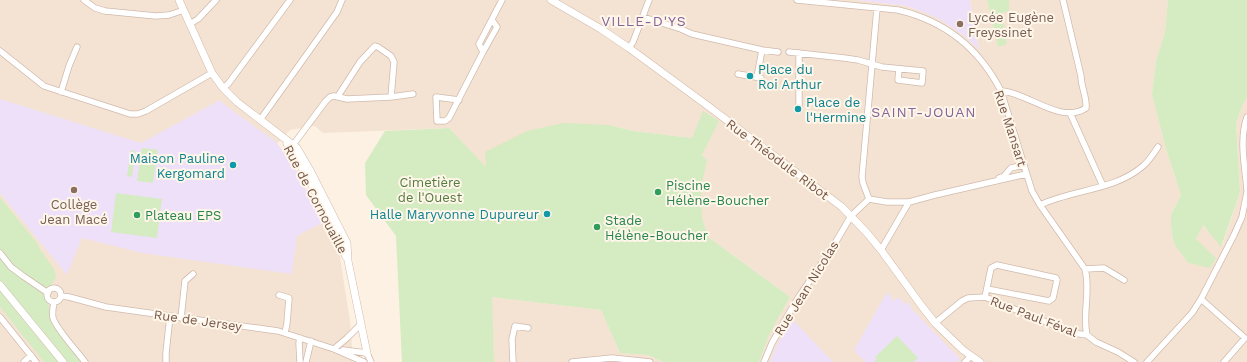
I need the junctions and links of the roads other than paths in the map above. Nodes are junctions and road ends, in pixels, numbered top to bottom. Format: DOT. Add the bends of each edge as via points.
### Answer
graph roads {
  1 [pos="84,0"];
  2 [pos="179,0"];
  3 [pos="216,0"];
  4 [pos="290,0"];
  5 [pos="342,0"];
  6 [pos="502,0"];
  7 [pos="551,0"];
  8 [pos="649,0"];
  9 [pos="797,0"];
  10 [pos="1063,0"];
  11 [pos="877,8"];
  12 [pos="184,10"];
  13 [pos="643,17"];
  14 [pos="190,24"];
  15 [pos="76,47"];
  16 [pos="630,48"];
  17 [pos="762,50"];
  18 [pos="0,51"];
  19 [pos="778,52"];
  20 [pos="788,52"];
  21 [pos="799,53"];
  22 [pos="872,65"];
  23 [pos="899,69"];
  24 [pos="212,73"];
  25 [pos="738,74"];
  26 [pos="223,88"];
  27 [pos="1001,91"];
  28 [pos="61,92"];
  29 [pos="413,94"];
  30 [pos="338,96"];
  31 [pos="391,97"];
  32 [pos="459,100"];
  33 [pos="799,105"];
  34 [pos="1070,112"];
  35 [pos="1247,117"];
  36 [pos="260,120"];
  37 [pos="283,137"];
  38 [pos="293,145"];
  39 [pos="1158,147"];
  40 [pos="1024,165"];
  41 [pos="1026,174"];
  42 [pos="994,182"];
  43 [pos="1104,186"];
  44 [pos="1247,191"];
  45 [pos="869,200"];
  46 [pos="909,202"];
  47 [pos="1040,206"];
  48 [pos="851,216"];
  49 [pos="881,250"];
  50 [pos="0,253"];
  51 [pos="348,261"];
  52 [pos="1085,269"];
  53 [pos="193,274"];
  54 [pos="1124,280"];
  55 [pos="0,285"];
  56 [pos="987,289"];
  57 [pos="48,293"];
  58 [pos="279,295"];
  59 [pos="60,296"];
  60 [pos="985,297"];
  61 [pos="1201,299"];
  62 [pos="54,302"];
  63 [pos="170,316"];
  64 [pos="0,317"];
  65 [pos="180,318"];
  66 [pos="935,323"];
  67 [pos="360,325"];
  68 [pos="528,328"];
  69 [pos="285,333"];
  70 [pos="1087,336"];
  71 [pos="300,338"];
  72 [pos="311,341"];
  73 [pos="334,349"];
  74 [pos="367,353"];
  75 [pos="31,355"];
  76 [pos="971,356"];
  77 [pos="24,362"];
  78 [pos="36,362"];
  79 [pos="63,362"];
  80 [pos="85,362"];
  81 [pos="166,362"];
  82 [pos="300,362"];
  83 [pos="306,362"];
  84 [pos="364,362"];
  85 [pos="371,362"];
  86 [pos="513,362"];
  87 [pos="572,362"];
  88 [pos="650,362"];
  89 [pos="764,362"];
  90 [pos="965,362"];
  91 [pos="980,362"];
  92 [pos="1134,362"];
  93 [pos="1147,362"];
  94 [pos="1224,362"];
  1 -- 12 [label="street" via="96,8 112,12 156,16"];
  2 -- 12 [label="main road, Rue de Cornouaille"];
  3 -- 14 [label="street" via="198,20"];
  4 -- 26 [label="street"];
  5 -- 36 [label="street" via="337,12"];
  6 -- 32 [label="street" via="479,44 484,52"];
  7 -- 16 [label="main road, Rue Théodule Ribot"];
  8 -- 13 [label="street"];
  9 -- 11 [label="street, Rue Mansart"];
  10 -- 34 [label="street" via="1087,102 1086,108 1080,112"];
  11 -- 22 [label="street"];
  11 -- 27 [label="street, Rue Mansart" via="898,10 926,19 958,37 984,63"];
  12 -- 14 [label="main road, Rue de Cornouaille"];
  13 -- 16 [label="street"];
  13 -- 17 [label="street" via="692,34"];
  14 -- 24 [label="main road, Rue de Cornouaille"];
  15 -- 28 [label="street"];
  16 -- 48 [label="main road, Rue Théodule Ribot"];
  17 -- 19 [label="street"];
  17 -- 25 [label="street" via="759,77"];
  18 -- 28 [label="street" via="44,86"];
  20 -- 21 [label="street"];
  21 -- 22 [label="street" via="858,60"];
  21 -- 33 [label="street"];
  22 -- 23 [label="street"];
  22 -- 45 [label="street" via="862,177"];
  23 -- 23 [label="street" via="898,80 922,82 923,71"];
  24 -- 26 [label="main road, Rue de Cornouaille"];
  24 -- 28 [label="street" via="138,114 130,114"];
  26 -- 36 [label="main road, Rue de Cornouaille" via="236,102"];
  27 -- 34 [label="street" via="1010,92 1042,106"];
  27 -- 40 [label="street, Rue Mansart"];
  29 -- 31 [label="street"];
  30 -- 31 [label="street" via="347,99"];
  30 -- 31 [label="street" via="357,66 375,46 391,56 394,62"];
  30 -- 38 [label="street" via="330,97 325,102"];
  32 -- 32 [label="street" via="449,118 437,122 436,97"];
  34 -- 43 [label="street"];
  35 -- 44 [label="street" via="1243,141"];
  36 -- 37 [label="main road, Rue de Cornouaille"];
  37 -- 38 [label="main road, Rue de Cornouaille"];
  37 -- 51 [label="main road, Rue de Cornouaille" via="306,175"];
  38 -- 51 [label="main road, Rue de Cornouaille" via="311,172 347,243"];
  39 -- 43 [label="street" via="1145,165 1131,175"];
  40 -- 41 [label="street, Rue Mansart"];
  40 -- 42 [label="street" via="1011,168"];
  41 -- 42 [label="street"];
  41 -- 47 [label="street, Rue Mansart"];
  42 -- 46 [label="street"];
  43 -- 47 [label="street" via="1050,200"];
  44 -- 61 [label="street" via="1242,217 1234,236"];
  45 -- 46 [label="street"];
  45 -- 48 [label="street, Rue Jean Nicolas"];
  46 -- 49 [label="street"];
  47 -- 52 [label="street, Rue Mansart"];
  48 -- 49 [label="main road, Rue Théodule Ribot"];
  48 -- 89 [label="street, Rue Jean Nicolas" via="788,312"];
  49 -- 66 [label="main road, Rue Théodule Ribot"];
  50 -- 57 [label="street" via="23,276"];
  51 -- 67 [label="main road, Rue de Cornouaille"];
  52 -- 54 [label="street" via="1104,268"];
  52 -- 70 [label="street"];
  53 -- 65 [label="street" via="185,281"];
  55 -- 79 [label="main road"];
  56 -- 56 [label="street" via="991,268 997,265 1057,280 1053,298 1049,301"];
  56 -- 60 [label="street"];
  57 -- 59 [label="street" via="55,289 60,292"];
  57 -- 62 [label="street" via="48,299"];
  58 -- 69 [label="street" via="289,298"];
  59 -- 62 [label="street" via="59,300"];
  59 -- 63 [label="street, Rue de Jersey" via="106,307"];
  60 -- 66 [label="street, Rue Paul Féval" via="962,301"];
  60 -- 70 [label="street, Rue Paul Féval" via="1073,334"];
  61 -- 93 [label="street" via="1192,313"];
  61 -- 94 [label="street" via="1245,338"];
  62 -- 80 [label="street" via="52,316"];
  63 -- 65 [label="street, Rue de Jersey"];
  63 -- 81 [label="street"];
  64 -- 75 [label="street"];
  65 -- 69 [label="street, Rue de Jersey"];
  66 -- 76 [label="main road, Rue Théodule Ribot"];
  67 -- 73 [label="street"];
  67 -- 74 [label="main road, Rue de Cornouaille"];
  68 -- 86 [label="street" via="515,326 512,339"];
  69 -- 71 [label="street, Rue de Jersey"];
  70 -- 92 [label="street, Rue Paul Féval"];
  71 -- 72 [label="street, Rue de Jersey"];
  71 -- 82 [label="street"];
  72 -- 73 [label="street, Rue de Jersey"];
  72 -- 83 [label="street"];
  73 -- 74 [label="street, Rue de Jersey"];
  73 -- 84 [label="street, Rue de Jersey"];
  74 -- 85 [label="street"];
  75 -- 77 [label="street"];
  75 -- 78 [label="street"];
  76 -- 90 [label="street"];
  76 -- 91 [label="main road, Rue Théodule Ribot"];
  87 -- 88 [label="street" via="612,358"];
}
